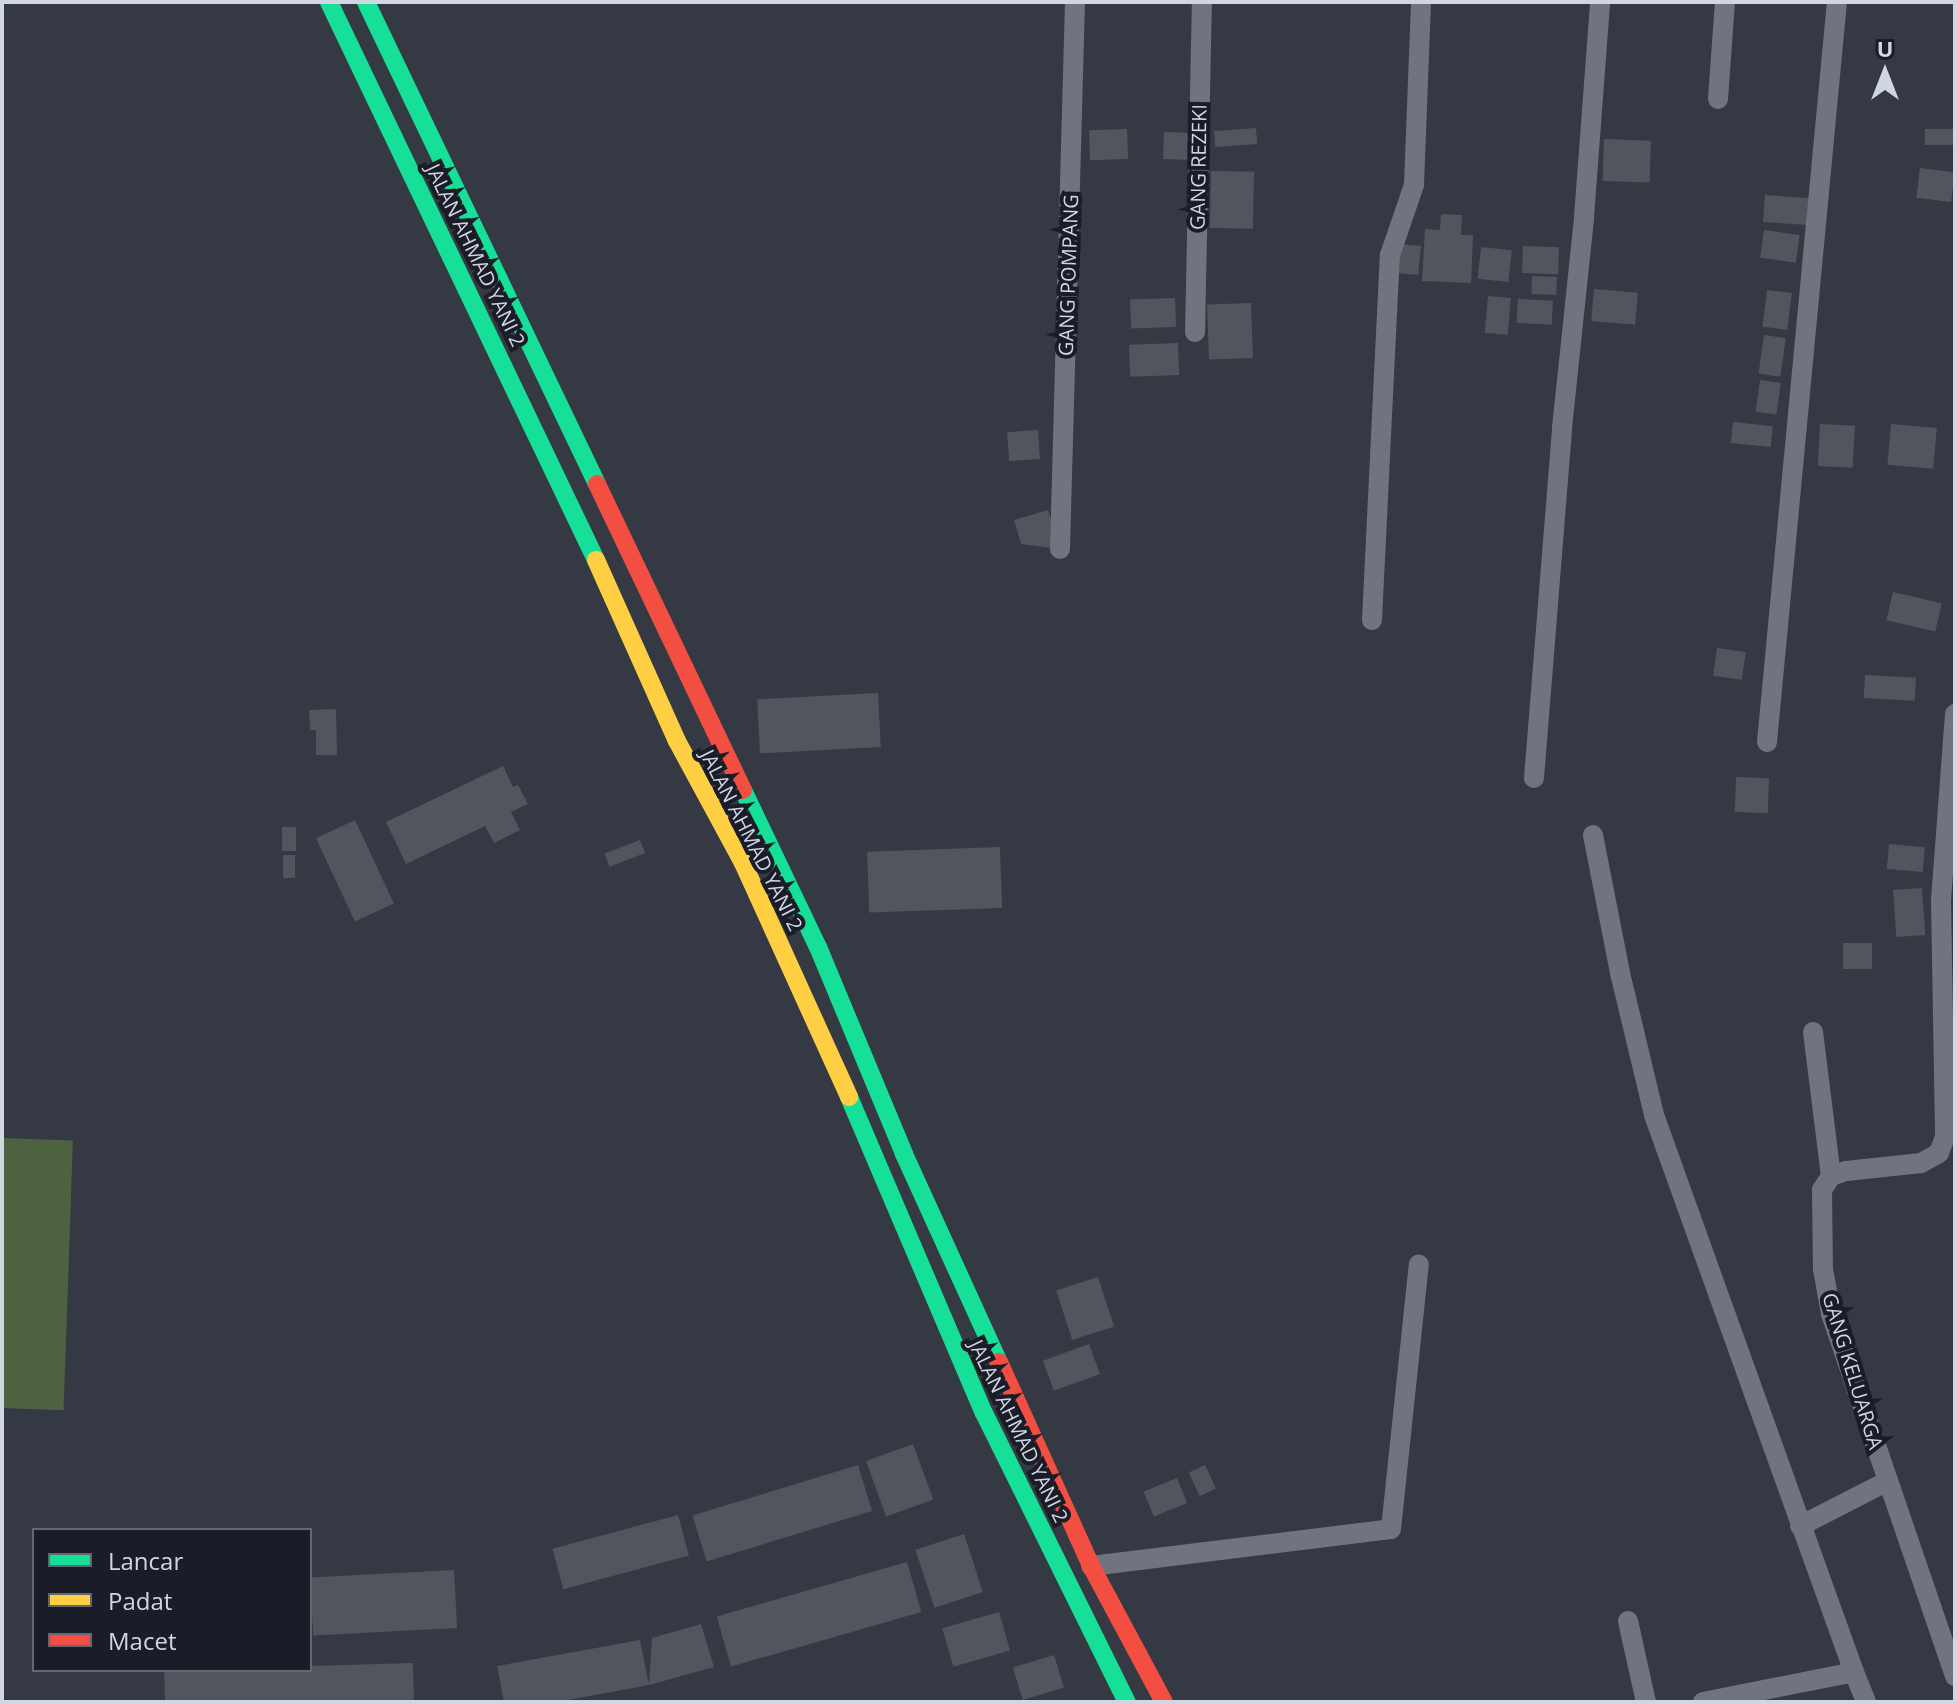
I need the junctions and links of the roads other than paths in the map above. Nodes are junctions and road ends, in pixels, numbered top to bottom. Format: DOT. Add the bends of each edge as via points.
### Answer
graph roads {
  1 [pos="329,2"];
  2 [pos="366,2"];
  3 [pos="1075,2"];
  4 [pos="1202,2"];
  5 [pos="1421,2"];
  6 [pos="1600,2"];
  7 [pos="1725,2"];
  8 [pos="1837,2"];
  9 [pos="1718,99"];
  10 [pos="470,221"];
  11 [pos="440,232"];
  12 [pos="1195,332"];
  13 [pos="1060,549"];
  14 [pos="1372,620"];
  15 [pos="1955,714"];
  16 [pos="1767,742"];
  17 [pos="1534,778"];
  18 [pos="1593,835"];
  19 [pos="1813,1032"];
  20 [pos="1947,1154"];
  21 [pos="1831,1176"];
  22 [pos="1419,1264"];
  23 [pos="1888,1481"];
  24 [pos="1800,1526"];
  25 [pos="1091,1566"];
  26 [pos="1628,1621"];
  27 [pos="1854,1672"];
  28 [pos="1955,1676"];
  29 [pos="1127,1702"];
  30 [pos="1164,1702"];
  31 [pos="1646,1702"];
  32 [pos="1703,1702"];
  33 [pos="1866,1702"];
  1 -- 11 [label="highway, JALAN AHMAD YANI 2"];
  2 -- 10 [label="highway, JALAN AHMAD YANI 2"];
  3 -- 13 [label="street, GANG POMPANG"];
  4 -- 12 [label="street, GANG REZEKI"];
  5 -- 14 [label="street" via="1414,185 1390,255"];
  6 -- 17 [label="street"];
  7 -- 9 [label="street"];
  8 -- 16 [label="street"];
  10 -- 11 [label="highway"];
  10 -- 25 [label="highway, JALAN AHMAD YANI 2" via="818,947 904,1154"];
  11 -- 29 [label="highway, JALAN AHMAD YANI 2" via="557,472 677,741 749,876 984,1413"];
  15 -- 20 [label="street" via="1941,902"];
  18 -- 24 [label="street" via="1654,1115"];
  19 -- 21 [label="street"];
  20 -- 21 [label="street"];
  21 -- 23 [label="street, GANG KELUARGA" via="1822,1190 1823,1269 1831,1314"];
  22 -- 25 [label="street" via="1391,1529"];
  23 -- 24 [label="street"];
  23 -- 28 [label="street, GANG KELUARGA"];
  24 -- 27 [label="street"];
  25 -- 30 [label="highway, JALAN AHMAD YANI 2"];
  26 -- 31 [label="street"];
  27 -- 32 [label="street"];
  27 -- 33 [label="street"];
}
